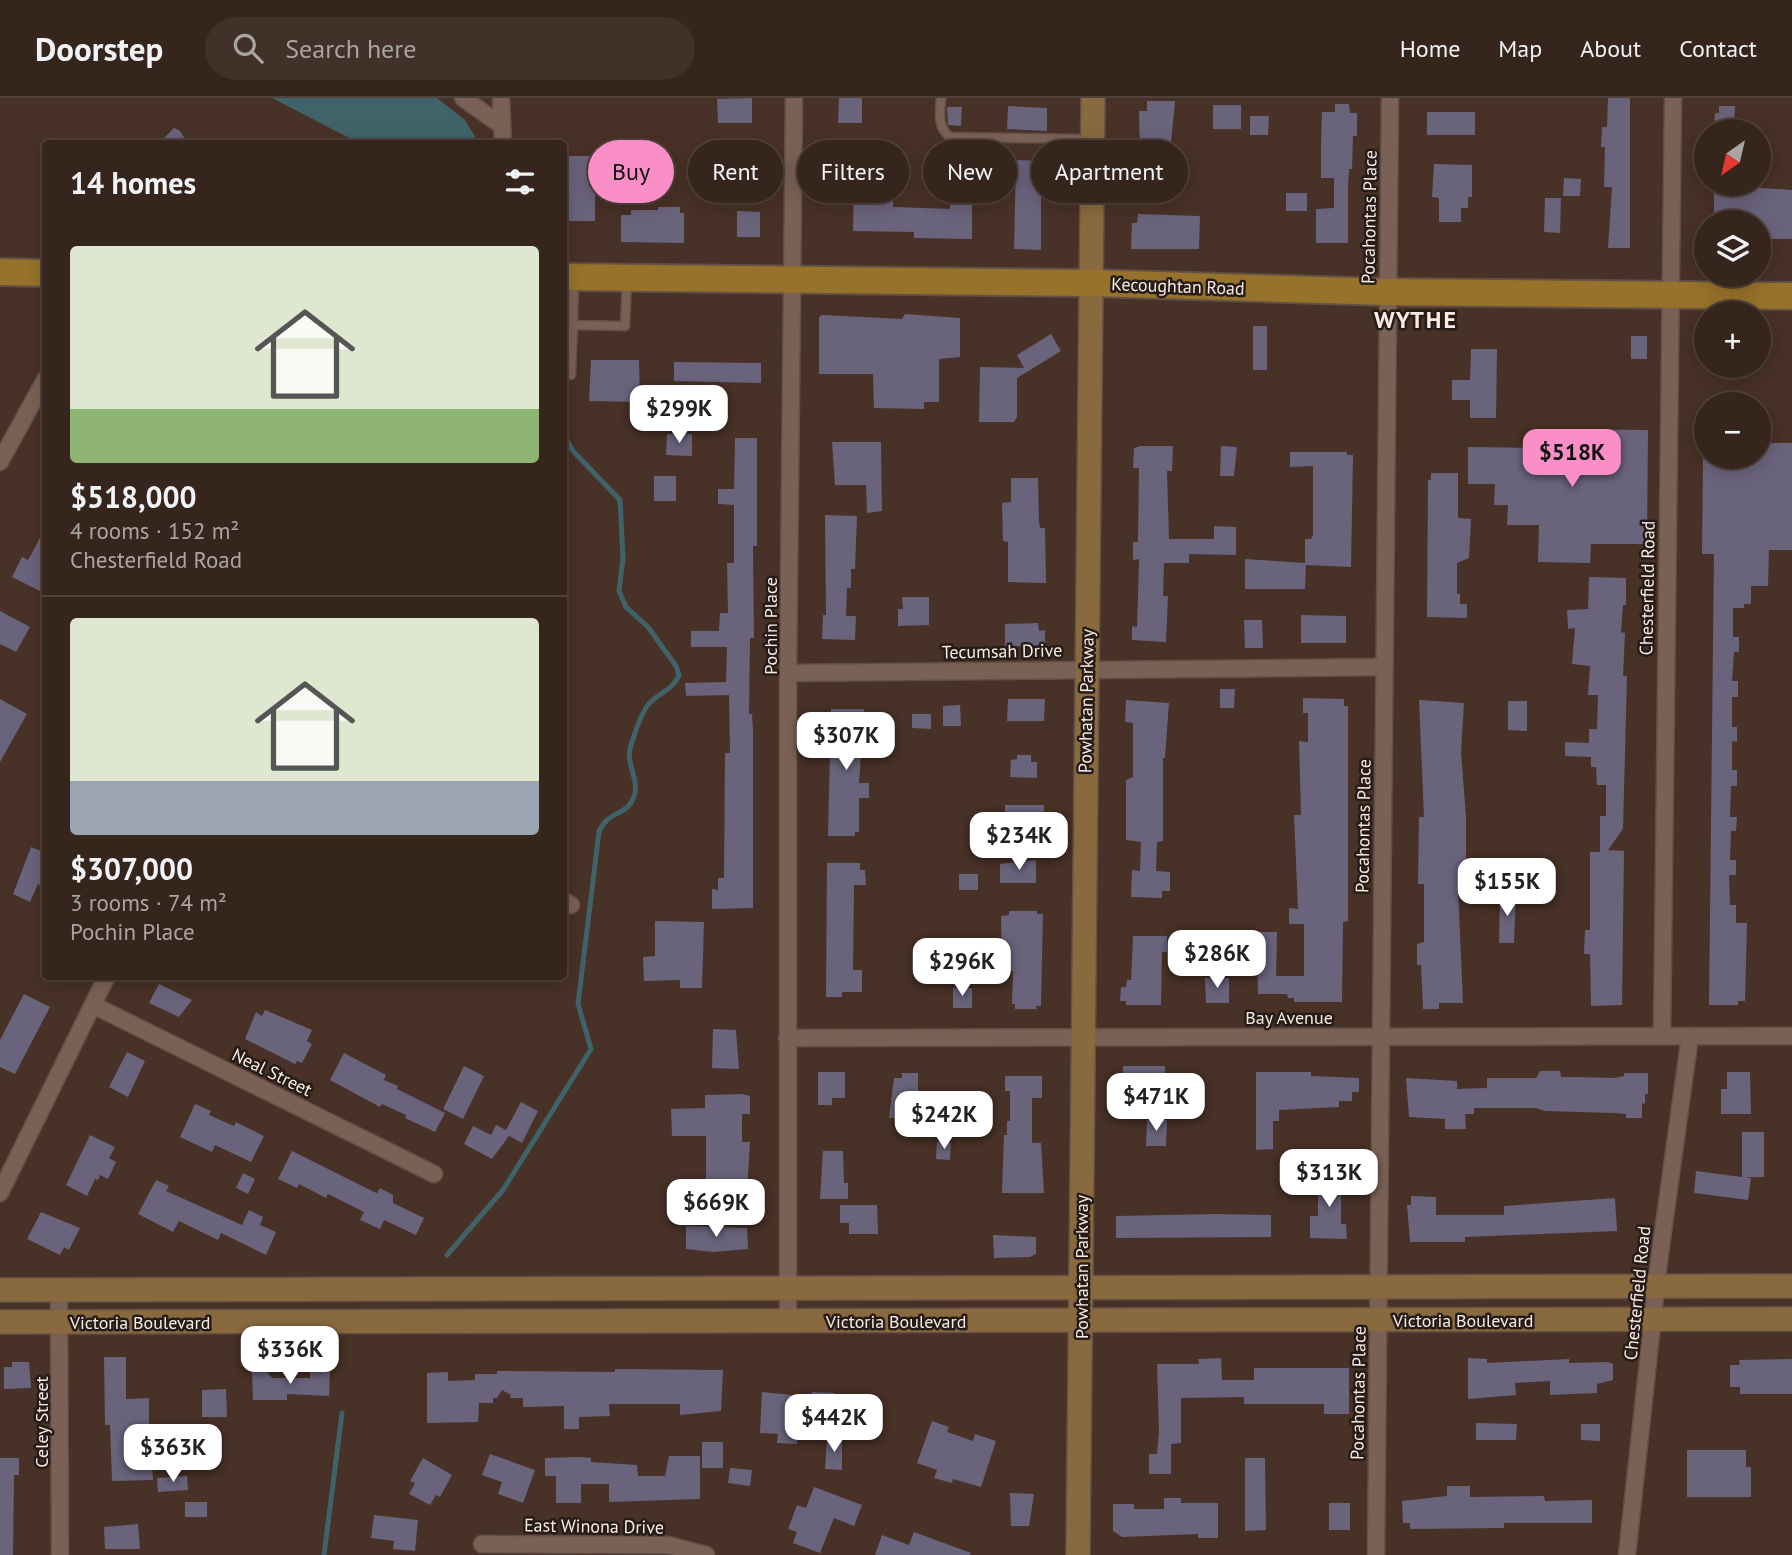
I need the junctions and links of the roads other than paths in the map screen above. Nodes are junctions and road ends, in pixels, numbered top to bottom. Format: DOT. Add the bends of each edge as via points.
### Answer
graph roads {
  1 [pos="463,98"];
  2 [pos="501,98"];
  3 [pos="794,98"];
  4 [pos="941,98"];
  5 [pos="1093,98"];
  6 [pos="1390,98"];
  7 [pos="1673,98"];
  8 [pos="501,125"];
  9 [pos="1092,139"];
  10 [pos="503,140"];
  11 [pos="0,272"];
  12 [pos="42,273"];
  13 [pos="569,277"];
  14 [pos="628,277"];
  15 [pos="792,279"];
  16 [pos="1090,284"];
  17 [pos="1388,292"];
  18 [pos="1670,293"];
  19 [pos="1792,296"];
  20 [pos="573,325"];
  21 [pos="570,374"];
  22 [pos="42,385"];
  23 [pos="0,462"];
  24 [pos="1384,667"];
  25 [pos="1087,670"];
  26 [pos="788,673"];
  27 [pos="105,980"];
  28 [pos="93,1005"];
  29 [pos="1662,1036"];
  30 [pos="1690,1036"];
  31 [pos="1792,1036"];
  32 [pos="1083,1037"];
  33 [pos="1380,1037"];
  34 [pos="787,1038"];
  35 [pos="434,1174"];
  36 [pos="0,1193"];
  37 [pos="1792,1286"];
  38 [pos="1379,1287"];
  39 [pos="1657,1287"];
  40 [pos="787,1288"];
  41 [pos="1080,1288"];
  42 [pos="0,1290"];
  43 [pos="59,1290"];
  44 [pos="1653,1319"];
  45 [pos="1792,1319"];
  46 [pos="1378,1320"];
  47 [pos="1080,1321"];
  48 [pos="0,1322"];
  49 [pos="60,1322"];
  50 [pos="788,1322"];
  51 [pos="482,1544"];
  52 [pos="60,1555"];
  53 [pos="706,1555"];
  54 [pos="1079,1555"];
  55 [pos="1376,1555"];
  56 [pos="1627,1555"];
  1 -- 8 [label="street"];
  2 -- 8 [label="street"];
  3 -- 15 [label="street, Pochin Place"];
  4 -- 9 [label="lane" via="942,131 950,137"];
  5 -- 9 [label="main road, Powhatan Parkway"];
  6 -- 17 [label="street, Pocahontas Place"];
  7 -- 18 [label="street, Chesterfield Road"];
  8 -- 10 [label="street"];
  9 -- 16 [label="main road, Powhatan Parkway"];
  11 -- 12 [label="main road"];
  13 -- 14 [label="main road, Kecoughtan Road"];
  13 -- 20 [label="lane"];
  14 -- 15 [label="main road, Kecoughtan Road"];
  14 -- 20 [label="lane" via="625,326"];
  15 -- 16 [label="main road, Kecoughtan Road"];
  15 -- 26 [label="street, Pochin Place"];
  16 -- 17 [label="main road, Kecoughtan Road"];
  16 -- 25 [label="main road, Powhatan Parkway"];
  17 -- 18 [label="main road, Kecoughtan Road"];
  17 -- 24 [label="street, Pocahontas Place"];
  18 -- 19 [label="main road, Kecoughtan Road"];
  18 -- 29 [label="street, Chesterfield Road"];
  20 -- 21 [label="lane"];
  22 -- 23 [label="street"];
  24 -- 25 [label="street, Tecumsah Drive"];
  24 -- 33 [label="street, Pocahontas Place"];
  25 -- 26 [label="street, Tecumsah Drive"];
  25 -- 32 [label="main road, Powhatan Parkway"];
  26 -- 34 [label="street, Pochin Place"];
  27 -- 28 [label="street"];
  28 -- 35 [label="street, Neal Street"];
  28 -- 36 [label="street"];
  29 -- 30 [label="street, Bay Avenue"];
  29 -- 33 [label="street, Bay Avenue"];
  30 -- 31 [label="street, Bay Avenue"];
  30 -- 39 [label="street, Chesterfield Road"];
  32 -- 33 [label="street, Bay Avenue"];
  32 -- 34 [label="street, Bay Avenue"];
  32 -- 41 [label="main road, Powhatan Parkway"];
  33 -- 38 [label="street, Pocahontas Place"];
  34 -- 40 [label="street, Pochin Place"];
  37 -- 39 [label="main road, Victoria Boulevard"];
  38 -- 39 [label="main road, Victoria Boulevard"];
  38 -- 41 [label="main road, Victoria Boulevard"];
  38 -- 46 [label="street, Pocahontas Place"];
  39 -- 44 [label="street, Chesterfield Road"];
  40 -- 41 [label="main road, Victoria Boulevard"];
  40 -- 43 [label="main road, Victoria Boulevard"];
  40 -- 50 [label="street, Pochin Place"];
  41 -- 47 [label="main road, Powhatan Parkway"];
  42 -- 43 [label="main road, Victoria Boulevard"];
  43 -- 49 [label="street, Celey Street"];
  44 -- 45 [label="main road, Victoria Boulevard"];
  44 -- 46 [label="main road, Victoria Boulevard"];
  44 -- 56 [label="street, Chesterfield Road"];
  46 -- 47 [label="main road, Victoria Boulevard"];
  46 -- 55 [label="street, Pocahontas Place"];
  47 -- 50 [label="main road, Victoria Boulevard"];
  47 -- 54 [label="main road, Powhatan Parkway"];
  48 -- 49 [label="main road, Victoria Boulevard"];
  49 -- 50 [label="main road, Victoria Boulevard"];
  49 -- 52 [label="street, Celey Street"];
  51 -- 53 [label="street, East Winona Drive" via="668,1545"];
}
